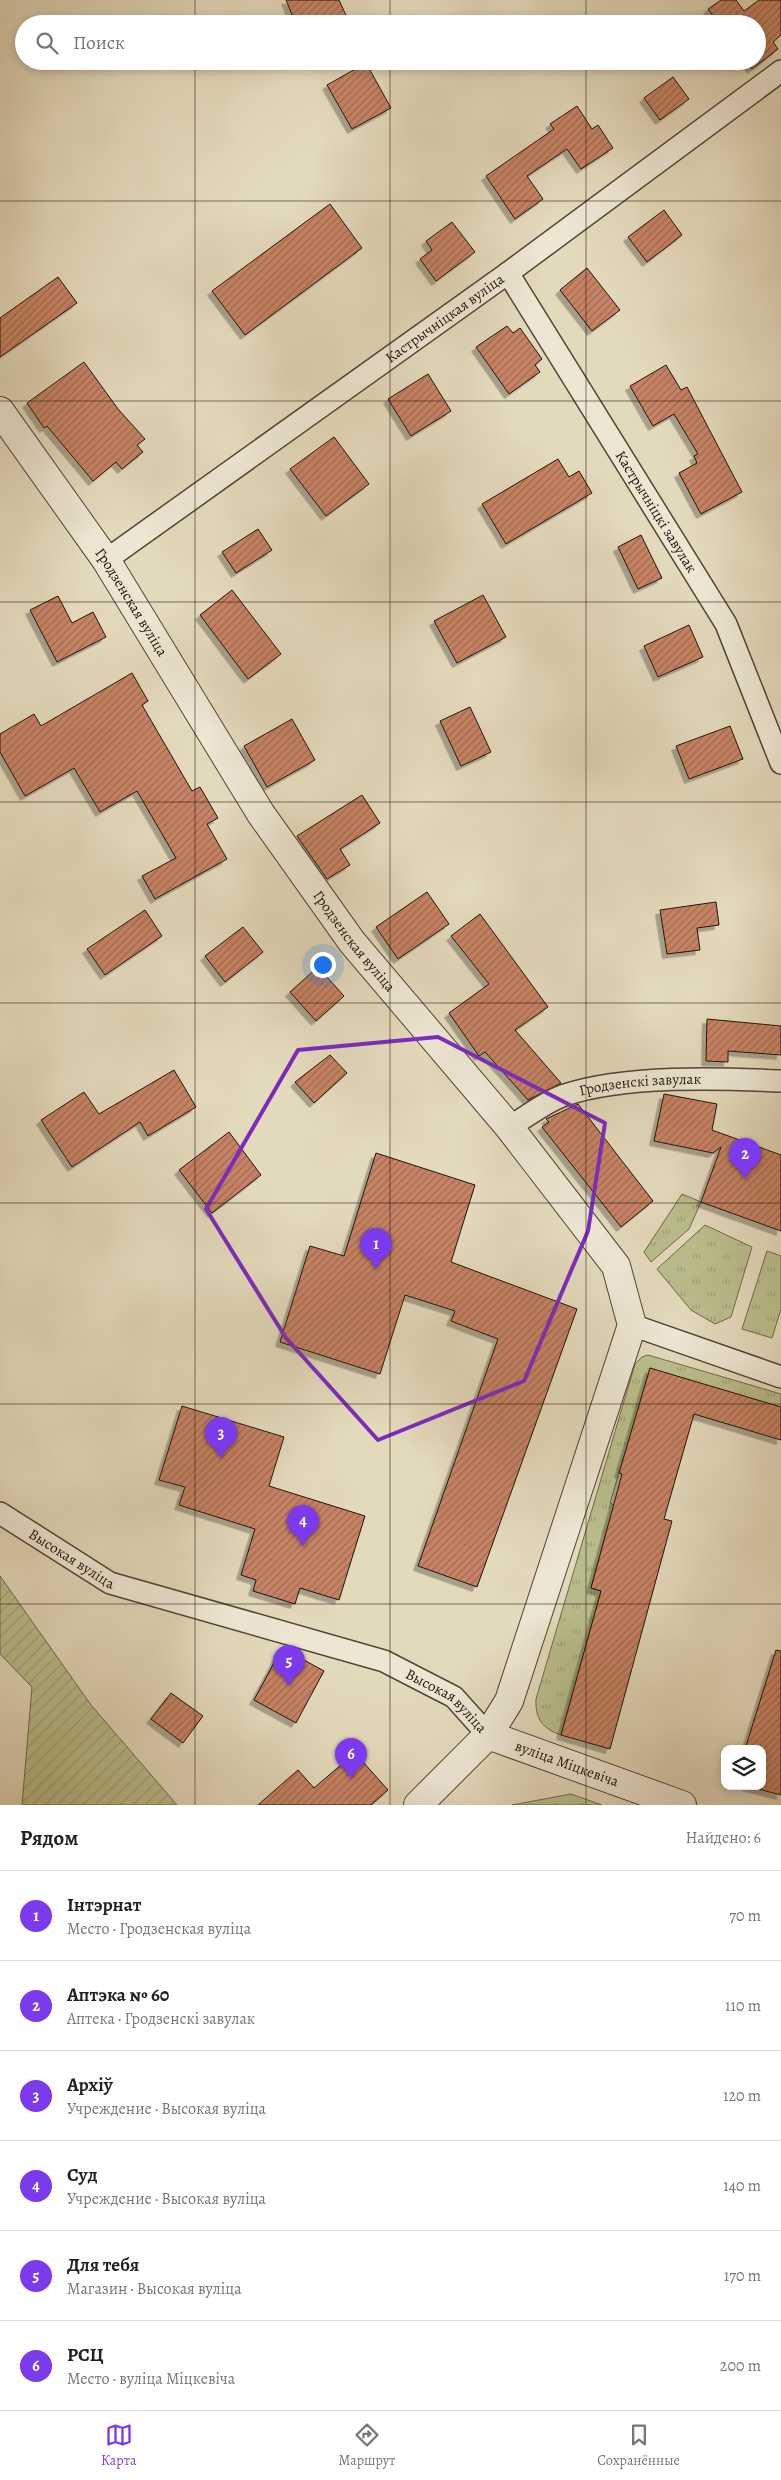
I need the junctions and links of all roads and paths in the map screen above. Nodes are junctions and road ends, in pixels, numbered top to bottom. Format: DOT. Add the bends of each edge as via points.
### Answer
graph roads {
  1 [pos="781,71"];
  2 [pos="508,273"];
  3 [pos="0,411"];
  4 [pos="106,560"];
  5 [pos="781,763"];
  6 [pos="781,1081"];
  7 [pos="509,1127"];
  8 [pos="632,1324"];
  9 [pos="781,1377"];
  10 [pos="0,1512"];
  11 [pos="488,1735"];
  12 [pos="418,1805"];
  13 [pos="682,1805"];
  1 -- 2 [label="street, Кастрычніцкая вуліца"];
  2 -- 4 [label="street, Кастрычніцкая вуліца"];
  2 -- 5 [label="street, Кастрычніцкі завулак" via="726,624"];
  3 -- 4 [label="street, Гродзенская вуліца"];
  4 -- 7 [label="street, Гродзенская вуліца" via="266,822 352,942"];
  6 -- 7 [label="street, Гродзенскі завулак" via="626,1082 564,1095"];
  7 -- 8 [label="street, Гродзенская вуліца" via="616,1266"];
  8 -- 9 [label="street"];
  8 -- 11 [label="street, Высокая вуліца" via="509,1701"];
  10 -- 11 [label="street, Высокая вуліца" via="110,1583 384,1661 454,1697"];
  11 -- 12 [label="street"];
  11 -- 13 [label="street, вуліца Міцкевіча"];
}
